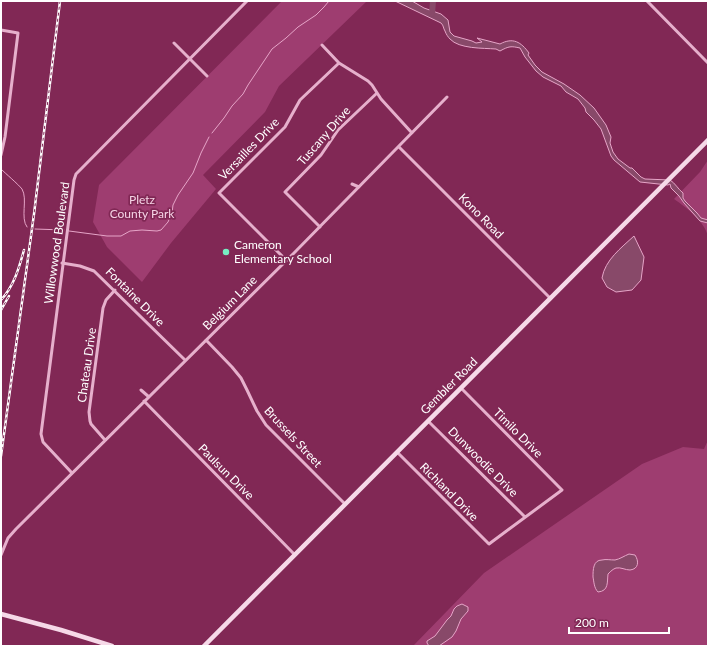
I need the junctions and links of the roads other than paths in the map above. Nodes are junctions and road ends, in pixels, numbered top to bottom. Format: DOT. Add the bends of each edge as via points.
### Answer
graph roads {
  1 [pos="247,1"];
  2 [pos="647,1"];
  3 [pos="1,30"];
  4 [pos="174,42"];
  5 [pos="322,45"];
  6 [pos="190,58"];
  7 [pos="339,63"];
  8 [pos="708,63"];
  9 [pos="207,76"];
  10 [pos="377,93"];
  11 [pos="448,97"];
  12 [pos="412,132"];
  13 [pos="708,140"];
  14 [pos="399,147"];
  15 [pos="1,155"];
  16 [pos="352,184"];
  17 [pos="359,188"];
  18 [pos="320,227"];
  19 [pos="286,260"];
  20 [pos="62,263"];
  21 [pos="115,290"];
  22 [pos="550,298"];
  23 [pos="206,340"];
  24 [pos="185,360"];
  25 [pos="461,388"];
  26 [pos="141,390"];
  27 [pos="148,397"];
  28 [pos="144,401"];
  29 [pos="428,421"];
  30 [pos="105,440"];
  31 [pos="397,452"];
  32 [pos="72,473"];
  33 [pos="345,504"];
  34 [pos="525,517"];
  35 [pos="1,554"];
  36 [pos="295,554"];
  37 [pos="1,614"];
  38 [pos="112,646"];
  39 [pos="204,646"];
  1 -- 6 [label="street, Willowwood Boulevard"];
  2 -- 8 [label="street"];
  3 -- 15 [label="street" via="18,33"];
  4 -- 6 [label="street"];
  5 -- 7 [label="street"];
  6 -- 9 [label="street"];
  6 -- 20 [label="street, Willowwood Boulevard" via="76,174"];
  7 -- 10 [label="street" via="368,81"];
  7 -- 19 [label="street, Versailles Drive" via="300,100 285,127 219,193"];
  10 -- 12 [label="street"];
  10 -- 18 [label="street, Tuscany Drive" via="338,130 321,155 285,192"];
  11 -- 12 [label="street, Belgium Lane"];
  12 -- 14 [label="street, Belgium Lane"];
  13 -- 22 [label="main road, Gembler Road"];
  14 -- 17 [label="street, Belgium Lane"];
  14 -- 22 [label="street, Kono Road"];
  16 -- 17 [label="street"];
  17 -- 18 [label="street, Belgium Lane"];
  18 -- 19 [label="street, Belgium Lane"];
  19 -- 23 [label="street, Belgium Lane"];
  20 -- 21 [label="street, Fontaine Drive" via="91,269"];
  20 -- 32 [label="street, Willowwood Boulevard" via="41,434 43,442"];
  21 -- 24 [label="street, Fontaine Drive"];
  21 -- 30 [label="street, Chateau Drive" via="103,308 89,412 91,424"];
  22 -- 25 [label="main road, Gembler Road"];
  23 -- 24 [label="street, Belgium Lane"];
  23 -- 33 [label="street, Brussels Street" via="237,372 266,425"];
  24 -- 27 [label="street, Belgium Lane"];
  25 -- 29 [label="main road, Gembler Road"];
  25 -- 34 [label="street, Timilo Drive" via="562,490"];
  26 -- 27 [label="street"];
  27 -- 28 [label="street, Belgium Lane"];
  28 -- 30 [label="street, Belgium Lane"];
  28 -- 36 [label="street, Paulsun Drive"];
  29 -- 31 [label="main road, Gembler Road"];
  29 -- 34 [label="street, Dunwoodie Drive"];
  30 -- 32 [label="street, Belgium Lane"];
  31 -- 33 [label="main road, Gembler Road"];
  31 -- 34 [label="street, Richland Drive" via="488,544"];
  32 -- 35 [label="street, Belgium Lane" via="8,538"];
  33 -- 36 [label="main road, Gembler Road"];
  36 -- 39 [label="main road, Gembler Road"];
  37 -- 38 [label="main road"];
}
